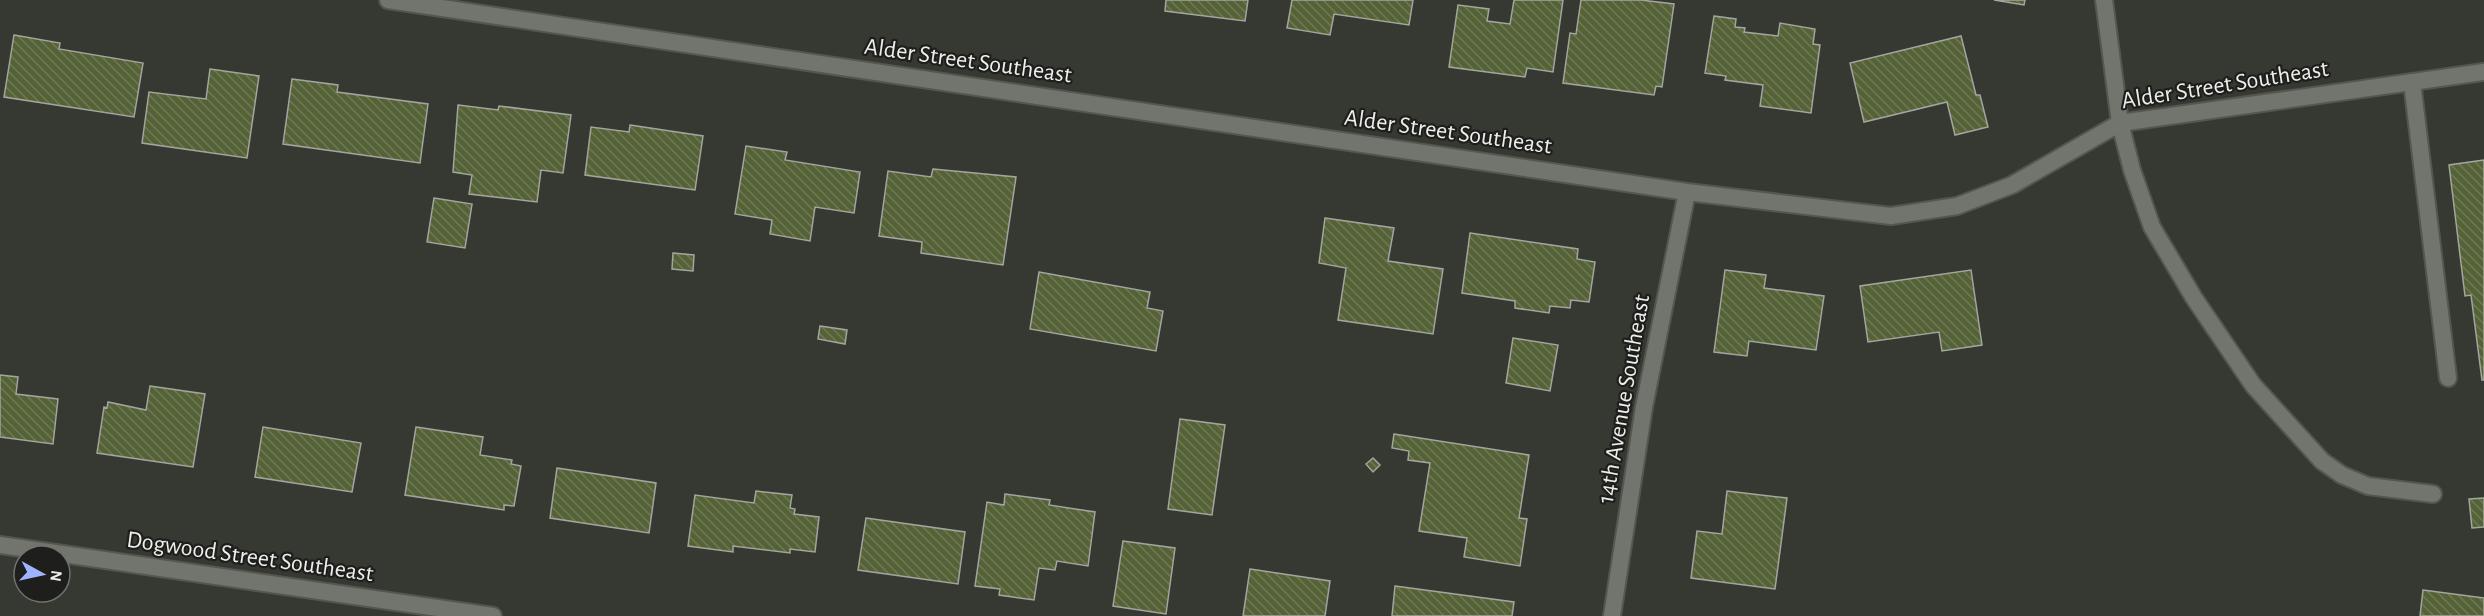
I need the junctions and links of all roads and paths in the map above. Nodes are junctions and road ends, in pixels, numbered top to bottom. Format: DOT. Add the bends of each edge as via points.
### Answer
graph roads {
  1 [pos="388,0"];
  2 [pos="2104,0"];
  3 [pos="2484,72"];
  4 [pos="2412,82"];
  5 [pos="2120,123"];
  6 [pos="1687,192"];
  7 [pos="2448,378"];
  8 [pos="2433,494"];
  9 [pos="0,545"];
  10 [pos="493,616"];
  11 [pos="1612,616"];
  1 -- 6 [label="street, Alder Street Southeast"];
  2 -- 5 [label="street"];
  3 -- 4 [label="street, Alder Street Southeast"];
  4 -- 5 [label="street, Alder Street Southeast"];
  4 -- 7 [label="street"];
  5 -- 6 [label="street, Alder Street Southeast" via="2012,185 1957,206 1891,216"];
  5 -- 8 [label="street" via="2152,227 2253,385 2322,460 2342,475 2368,486"];
  6 -- 11 [label="street, 14th Avenue Southeast" via="1644,407"];
  9 -- 10 [label="street, Dogwood Street Southeast"];
}
